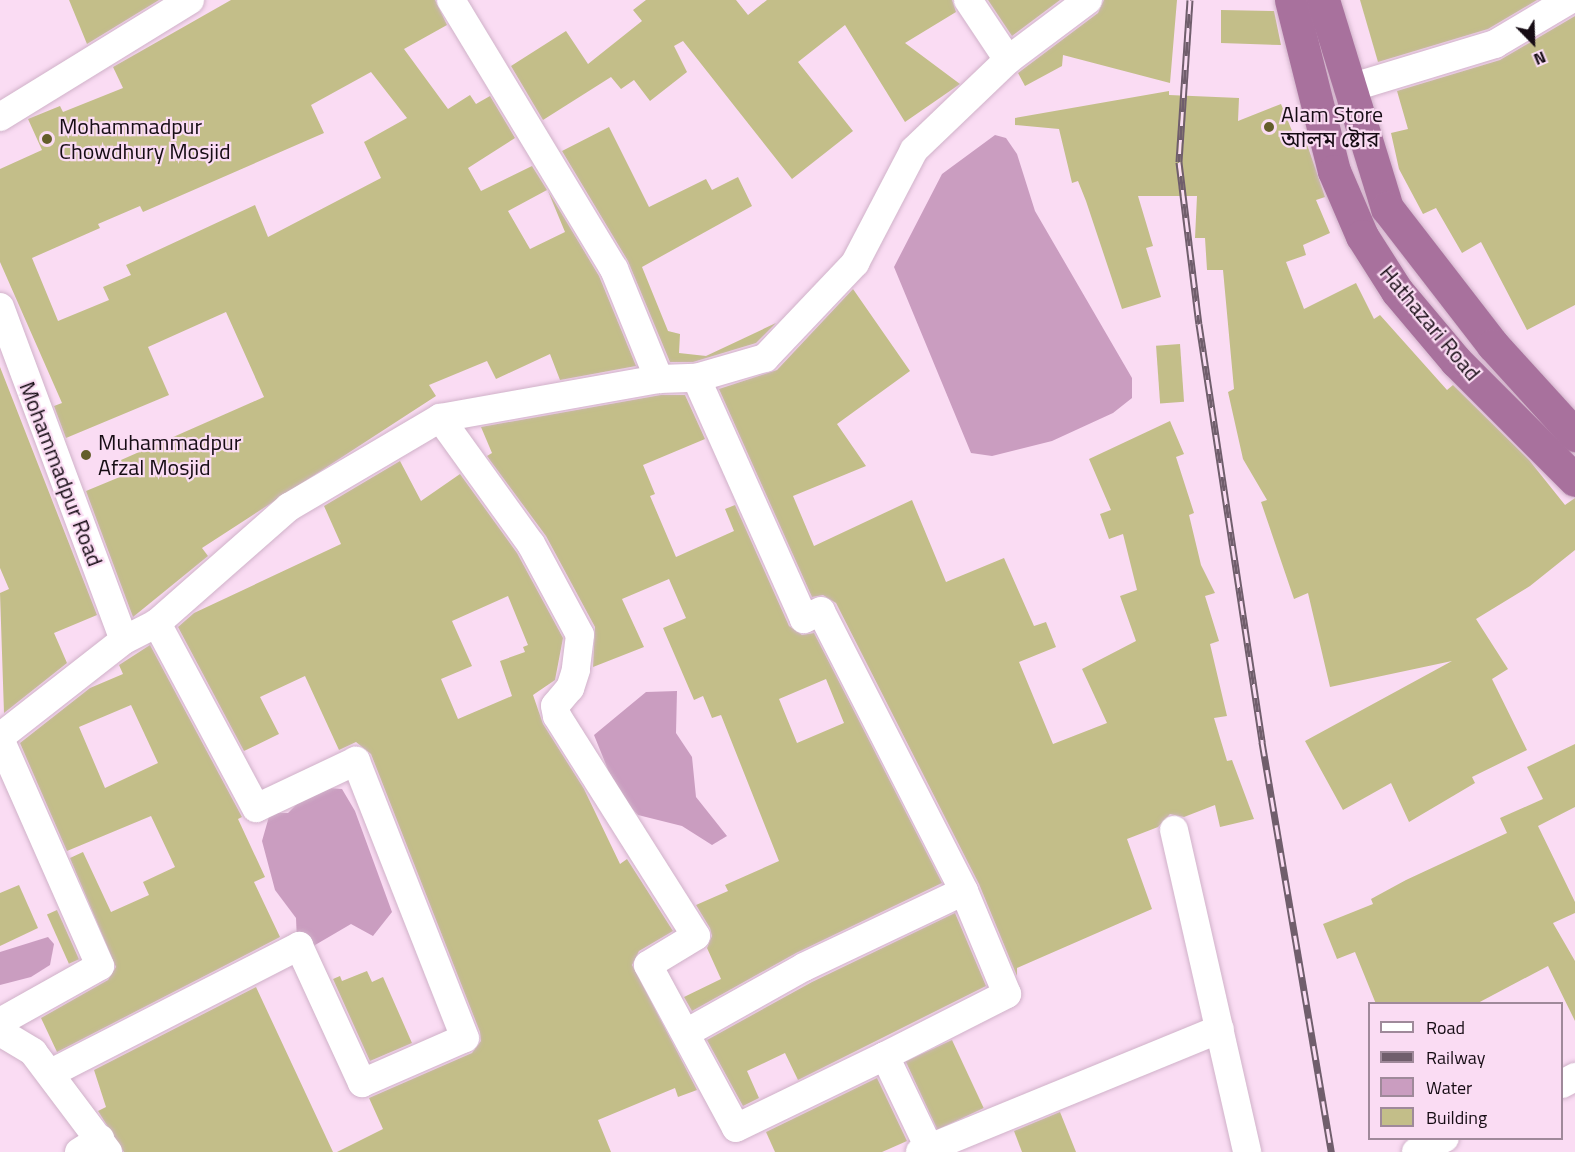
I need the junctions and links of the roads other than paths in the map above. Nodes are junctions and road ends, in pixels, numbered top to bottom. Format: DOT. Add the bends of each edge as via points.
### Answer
graph roads {
  1 [pos="190,0"];
  2 [pos="451,0"];
  3 [pos="968,0"];
  4 [pos="1088,0"];
  5 [pos="1291,0"];
  6 [pos="1323,0"];
  7 [pos="1569,0"];
  8 [pos="1008,60"];
  9 [pos="1350,88"];
  10 [pos="0,117"];
  11 [pos="0,307"];
  12 [pos="696,378"];
  13 [pos="659,379"];
  14 [pos="440,418"];
  15 [pos="1575,435"];
  16 [pos="1575,480"];
  17 [pos="158,623"];
  18 [pos="124,640"];
  19 [pos="0,738"];
  20 [pos="1174,830"];
  21 [pos="964,891"];
  22 [pos="0,1022"];
  23 [pos="1220,1029"];
  24 [pos="0,1032"];
  25 [pos="686,1033"];
  26 [pos="885,1056"];
  27 [pos="51,1073"];
  28 [pos="1441,1140"];
  29 [pos="96,1148"];
  30 [pos="925,1150"];
  31 [pos="1247,1152"];
  32 [pos="1416,1152"];
  1 -- 10 [label="street"];
  2 -- 13 [label="street" via="614,269"];
  3 -- 8 [label="street"];
  4 -- 8 [label="street"];
  5 -- 16 [label="highway, Hathazari Road" via="1334,171 1362,236 1397,291 1456,361"];
  6 -- 9 [label="highway, Hathazari Road"];
  7 -- 9 [label="street" via="1495,44"];
  8 -- 12 [label="street" via="914,150 855,263 765,358"];
  9 -- 15 [label="highway, Hathazari Road" via="1387,208 1493,345"];
  11 -- 18 [label="street, Mohammadpur Road"];
  12 -- 13 [label="street"];
  12 -- 21 [label="street" via="804,619 821,610"];
  13 -- 14 [label="street"];
  14 -- 17 [label="street" via="289,507"];
  14 -- 25 [label="street" via="531,544 580,635 576,670 570,688 555,706 557,716 696,936 648,966"];
  17 -- 18 [label="street"];
  17 -- 27 [label="street" via="256,808 356,761 465,1038 362,1083 300,946"];
  18 -- 19 [label="street"];
  19 -- 22 [label="street" via="100,966"];
  20 -- 23 [label="street"];
  21 -- 25 [label="street" via="804,967"];
  21 -- 26 [label="street" via="1007,994"];
  23 -- 30 [label="street"];
  23 -- 31 [label="street"];
  24 -- 27 [label="street" via="33,1052"];
  25 -- 26 [label="street" via="736,1128"];
  26 -- 30 [label="street"];
  27 -- 29 [label="street"];
  28 -- 32 [label="street"];
}
